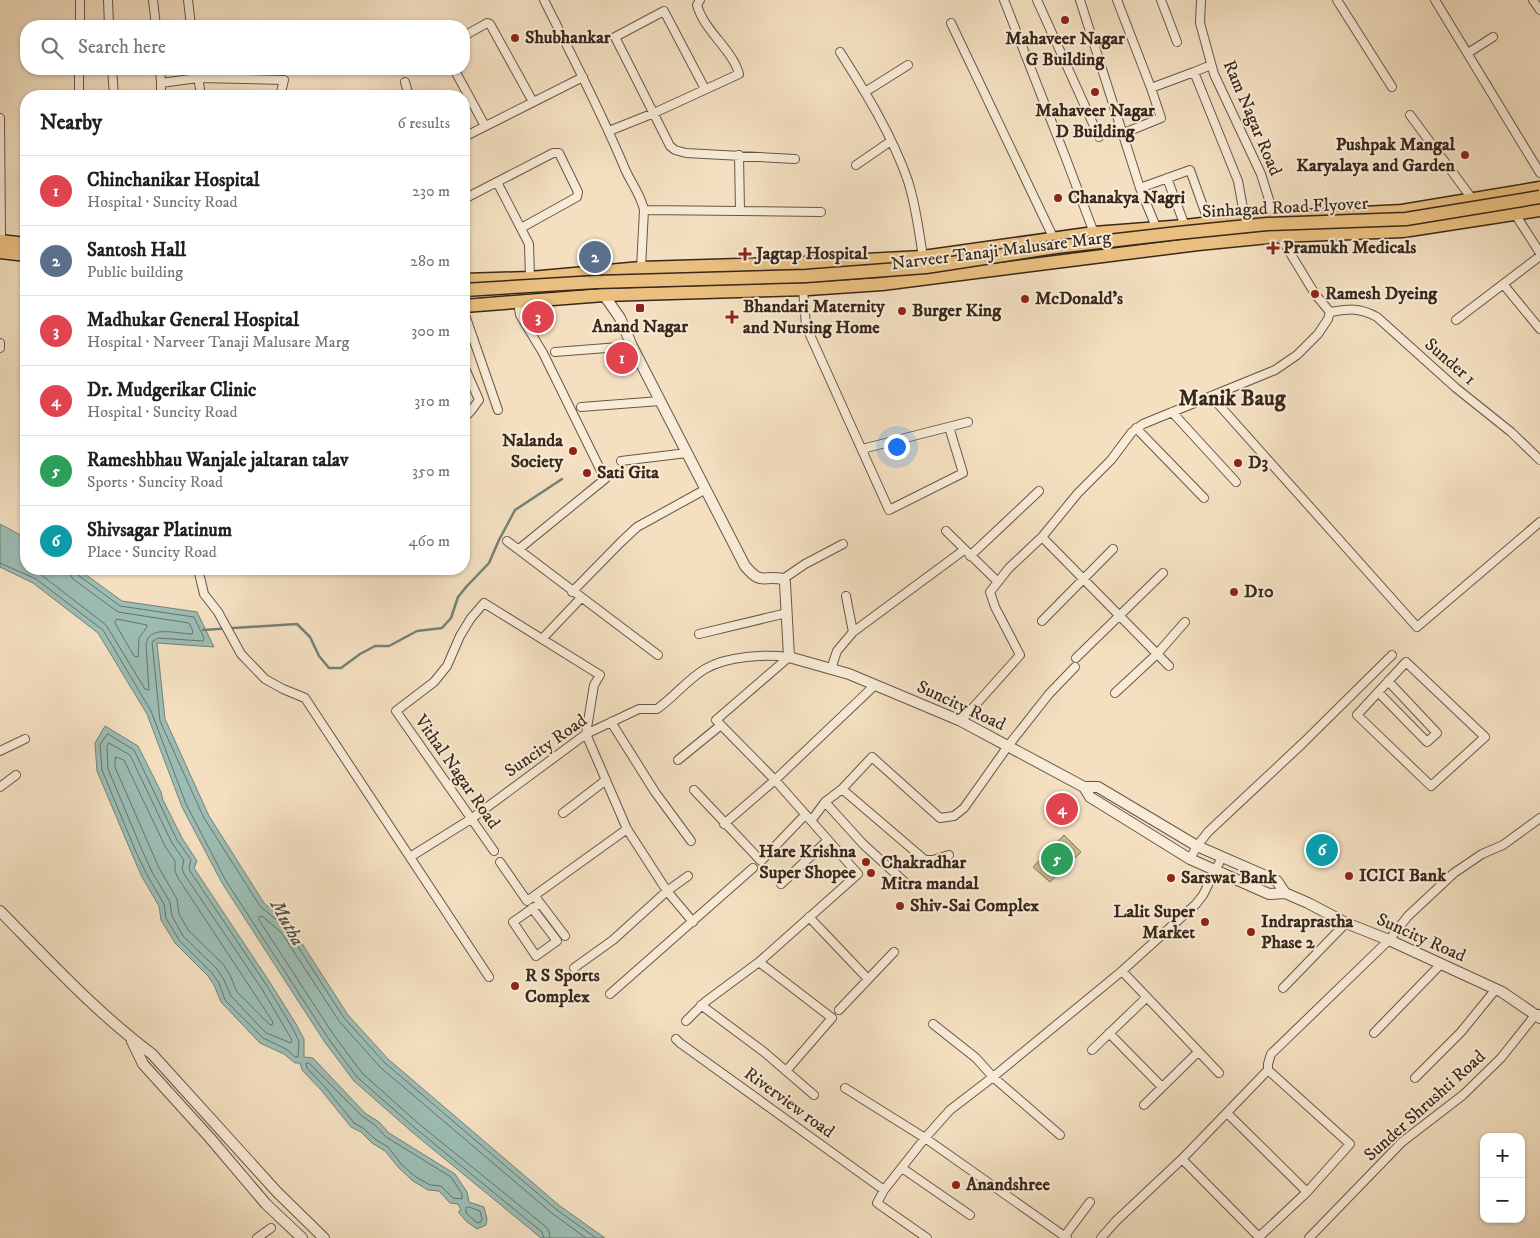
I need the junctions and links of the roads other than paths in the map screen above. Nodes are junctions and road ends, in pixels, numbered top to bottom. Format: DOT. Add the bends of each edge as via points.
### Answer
graph roads {
  1 [pos="80,0"];
  2 [pos="108,0"];
  3 [pos="153,0"];
  4 [pos="188,0"];
  5 [pos="544,0"];
  6 [pos="700,0"];
  7 [pos="1004,0"];
  8 [pos="1037,0"];
  9 [pos="1080,0"];
  10 [pos="1117,0"];
  11 [pos="1161,0"];
  12 [pos="1201,0"];
  13 [pos="1337,0"];
  14 [pos="1434,0"];
  15 [pos="1533,0"];
  16 [pos="1540,10"];
  17 [pos="80,20"];
  18 [pos="109,20"];
  19 [pos="155,20"];
  20 [pos="191,20"];
  21 [pos="951,23"];
  22 [pos="470,33"];
  23 [pos="1493,37"];
  24 [pos="1177,42"];
  25 [pos="840,52"];
  26 [pos="1468,53"];
  27 [pos="908,65"];
  28 [pos="1211,65"];
  29 [pos="1194,72"];
  30 [pos="79,75"];
  31 [pos="112,75"];
  32 [pos="160,75"];
  33 [pos="198,75"];
  34 [pos="457,75"];
  35 [pos="583,77"];
  36 [pos="198,78"];
  37 [pos="405,82"];
  38 [pos="161,83"];
  39 [pos="1392,87"];
  40 [pos="1151,88"];
  41 [pos="705,89"];
  42 [pos="79,90"];
  43 [pos="114,90"];
  44 [pos="161,90"];
  45 [pos="200,90"];
  46 [pos="282,90"];
  47 [pos="407,90"];
  48 [pos="465,90"];
  49 [pos="865,92"];
  50 [pos="470,98"];
  51 [pos="533,102"];
  52 [pos="654,113"];
  53 [pos="1410,115"];
  54 [pos="0,118"];
  55 [pos="485,126"];
  56 [pos="610,131"];
  57 [pos="1124,133"];
  58 [pos="470,134"];
  59 [pos="1099,137"];
  60 [pos="891,141"];
  61 [pos="739,155"];
  62 [pos="795,159"];
  63 [pos="856,165"];
  64 [pos="1540,173"];
  65 [pos="1167,178"];
  66 [pos="497,182"];
  67 [pos="1140,188"];
  68 [pos="1540,188"];
  69 [pos="470,197"];
  70 [pos="1540,197"];
  71 [pos="1473,200"];
  72 [pos="1540,203"];
  73 [pos="644,210"];
  74 [pos="1540,210"];
  75 [pos="740,211"];
  76 [pos="821,212"];
  77 [pos="1515,214"];
  78 [pos="1274,218"];
  79 [pos="1245,219"];
  80 [pos="1209,223"];
  81 [pos="1186,226"];
  82 [pos="1156,227"];
  83 [pos="521,228"];
  84 [pos="1094,233"];
  85 [pos="1279,236"];
  86 [pos="20,237"];
  87 [pos="0,239"];
  88 [pos="1054,239"];
  89 [pos="20,243"];
  90 [pos="20,247"];
  91 [pos="0,252"];
  92 [pos="20,254"];
  93 [pos="1540,255"];
  94 [pos="923,257"];
  95 [pos="641,268"];
  96 [pos="602,272"];
  97 [pos="530,278"];
  98 [pos="470,280"];
  99 [pos="1504,284"];
  100 [pos="470,290"];
  101 [pos="803,290"];
  102 [pos="643,294"];
  103 [pos="604,295"];
  104 [pos="470,298"];
  105 [pos="518,301"];
  106 [pos="470,305"];
  107 [pos="1330,312"];
  108 [pos="1456,320"];
  109 [pos="470,329"];
  110 [pos="1540,329"];
  111 [pos="0,344"];
  112 [pos="632,346"];
  113 [pos="0,348"];
  114 [pos="555,352"];
  115 [pos="470,380"];
  116 [pos="1211,396"];
  117 [pos="660,401"];
  118 [pos="581,407"];
  119 [pos="498,410"];
  120 [pos="470,411"];
  121 [pos="1172,412"];
  122 [pos="968,422"];
  123 [pos="949,427"];
  124 [pos="1136,428"];
  125 [pos="862,449"];
  126 [pos="687,453"];
  127 [pos="1540,460"];
  128 [pos="621,461"];
  129 [pos="1236,482"];
  130 [pos="706,489"];
  131 [pos="1039,491"];
  132 [pos="1204,498"];
  133 [pos="1540,522"];
  134 [pos="946,531"];
  135 [pos="1042,537"];
  136 [pos="507,541"];
  137 [pos="843,544"];
  138 [pos="519,549"];
  139 [pos="1113,549"];
  140 [pos="967,553"];
  141 [pos="1163,573"];
  142 [pos="199,575"];
  143 [pos="783,579"];
  144 [pos="1083,579"];
  145 [pos="998,582"];
  146 [pos="572,592"];
  147 [pos="846,596"];
  148 [pos="581,598"];
  149 [pos="787,613"];
  150 [pos="1119,615"];
  151 [pos="1042,621"];
  152 [pos="1185,622"];
  153 [pos="853,632"];
  154 [pos="699,634"];
  155 [pos="542,638"];
  156 [pos="1157,654"];
  157 [pos="658,655"];
  158 [pos="1392,655"];
  159 [pos="789,657"];
  160 [pos="1169,666"];
  161 [pos="831,669"];
  162 [pos="1372,676"];
  163 [pos="875,685"];
  164 [pos="1383,687"];
  165 [pos="1115,693"];
  166 [pos="961,721"];
  167 [pos="611,722"];
  168 [pos="721,725"];
  169 [pos="586,734"];
  170 [pos="25,739"];
  171 [pos="1008,746"];
  172 [pos="0,751"];
  173 [pos="678,760"];
  174 [pos="16,774"];
  175 [pos="606,780"];
  176 [pos="775,780"];
  177 [pos="1084,787"];
  178 [pos="0,788"];
  179 [pos="842,789"];
  180 [pos="694,790"];
  181 [pos="825,802"];
  182 [pos="563,813"];
  183 [pos="805,815"];
  184 [pos="1540,818"];
  185 [pos="471,819"];
  186 [pos="811,821"];
  187 [pos="724,824"];
  188 [pos="627,829"];
  189 [pos="691,840"];
  190 [pos="828,840"];
  191 [pos="1197,846"];
  192 [pos="494,851"];
  193 [pos="949,855"];
  194 [pos="410,857"];
  195 [pos="1222,857"];
  196 [pos="1190,859"];
  197 [pos="500,862"];
  198 [pos="753,868"];
  199 [pos="1215,870"];
  200 [pos="688,876"];
  201 [pos="781,884"];
  202 [pos="909,886"];
  203 [pos="667,891"];
  204 [pos="1285,893"];
  205 [pos="534,896"];
  206 [pos="540,903"];
  207 [pos="532,908"];
  208 [pos="0,911"];
  209 [pos="809,917"];
  210 [pos="693,922"];
  211 [pos="1346,923"];
  212 [pos="553,936"];
  213 [pos="1389,940"];
  214 [pos="894,952"];
  215 [pos="760,962"];
  216 [pos="1441,964"];
  217 [pos="574,968"];
  218 [pos="1122,971"];
  219 [pos="489,977"];
  220 [pos="868,979"];
  221 [pos="1283,988"];
  222 [pos="1496,989"];
  223 [pos="610,994"];
  224 [pos="1147,997"];
  225 [pos="701,1006"];
  226 [pos="839,1010"];
  227 [pos="1539,1015"];
  228 [pos="686,1021"];
  229 [pos="934,1024"];
  230 [pos="1109,1033"];
  231 [pos="1374,1033"];
  232 [pos="130,1038"];
  233 [pos="676,1038"];
  234 [pos="1092,1050"];
  235 [pos="1198,1052"];
  236 [pos="1268,1070"];
  237 [pos="786,1071"];
  238 [pos="1219,1073"];
  239 [pos="994,1077"];
  240 [pos="1415,1078"];
  241 [pos="1162,1087"];
  242 [pos="845,1088"];
  243 [pos="814,1095"];
  244 [pos="1144,1106"];
  245 [pos="1227,1113"];
  246 [pos="1060,1135"];
  247 [pos="925,1138"];
  248 [pos="1182,1159"];
  249 [pos="902,1168"];
  250 [pos="884,1190"];
  251 [pos="1306,1192"];
  252 [pos="1090,1202"];
  253 [pos="970,1215"];
  254 [pos="271,1228"];
  255 [pos="1065,1237"];
  256 [pos="257,1238"];
  257 [pos="302,1238"];
  258 [pos="324,1238"];
  259 [pos="927,1238"];
  260 [pos="1101,1238"];
  261 [pos="1309,1238"];
  1 -- 17 [label="street"];
  2 -- 18 [label="street"];
  3 -- 19 [label="street"];
  4 -- 20 [label="street"];
  5 -- 35 [label="street"];
  6 -- 41 [label="street" via="697,4 700,14 739,72"];
  7 -- 84 [label="street"];
  8 -- 59 [label="street"];
  9 -- 57 [label="street"];
  10 -- 40 [label="street"];
  11 -- 24 [label="street"];
  12 -- 28 [label="street, Ram Nagar Road" via="1200,23"];
  13 -- 39 [label="street"];
  14 -- 26 [label="street"];
  15 -- 16 [label="street"];
  21 -- 88 [label="street"];
  22 -- 51 [label="street" via="490,24"];
  23 -- 26 [label="street"];
  25 -- 49 [label="street"];
  26 -- 64 [label="street"];
  27 -- 49 [label="street"];
  28 -- 29 [label="street"];
  28 -- 78 [label="street, Ram Nagar Road" via="1261,174"];
  29 -- 40 [label="street"];
  29 -- 79 [label="street" via="1238,181"];
  30 -- 42 [label="street"];
  31 -- 43 [label="street"];
  32 -- 38 [label="street"];
  33 -- 36 [label="street"];
  34 -- 48 [label="street"];
  35 -- 51 [label="street"];
  35 -- 56 [label="street"];
  36 -- 38 [label="street"];
  36 -- 45 [label="street"];
  36 -- 46 [label="street" via="284,80"];
  37 -- 47 [label="street"];
  38 -- 44 [label="street"];
  40 -- 57 [label="street" via="1161,118"];
  41 -- 52 [label="street"];
  41 -- 52 [label="street" via="664,11 615,37"];
  49 -- 60 [label="street"];
  50 -- 55 [label="street"];
  51 -- 55 [label="street"];
  52 -- 56 [label="street"];
  52 -- 61 [label="street" via="675,150"];
  53 -- 71 [label="street"];
  54 -- 87 [label="street"];
  55 -- 58 [label="street"];
  56 -- 73 [label="street"];
  57 -- 67 [label="street"];
  60 -- 63 [label="street"];
  60 -- 94 [label="street" via="915,207"];
  61 -- 62 [label="street"];
  61 -- 75 [label="street"];
  65 -- 67 [label="street"];
  65 -- 80 [label="street" via="1190,170"];
  65 -- 81 [label="street"];
  66 -- 69 [label="street"];
  66 -- 83 [label="street"];
  66 -- 83 [label="street" via="553,153 561,156 578,197"];
  67 -- 82 [label="street"];
  68 -- 71 [label="main road, Narveer Tanaji Malusare Marg"];
  70 -- 100 [label="main road, Sinhagad Road Flyover, bridge" via="1406,219 1267,224 1056,247 926,266 806,276 596,282"];
  71 -- 78 [label="main road, Narveer Tanaji Malusare Marg" via="1402,211"];
  72 -- 104 [label="main road, Sinhagad Road Flyover" via="1405,223 1308,227 1198,237 878,277 807,282 704,283"];
  73 -- 75 [label="street"];
  73 -- 95 [label="street"];
  74 -- 77 [label="main road, Narveer Tanaji Malusare Marg"];
  75 -- 76 [label="street"];
  77 -- 85 [label="main road, Narveer Tanaji Malusare Marg" via="1403,231"];
  77 -- 93 [label="street"];
  78 -- 79 [label="main road, Narveer Tanaji Malusare Marg"];
  78 -- 85 [label="street, Ram Nagar Road"];
  79 -- 80 [label="main road, Narveer Tanaji Malusare Marg"];
  80 -- 81 [label="main road, Narveer Tanaji Malusare Marg"];
  81 -- 82 [label="main road, Narveer Tanaji Malusare Marg"];
  82 -- 84 [label="main road, Narveer Tanaji Malusare Marg"];
  83 -- 97 [label="street" via="529,244"];
  84 -- 88 [label="main road, Narveer Tanaji Malusare Marg"];
  85 -- 101 [label="main road, Narveer Tanaji Malusare Marg" via="882,284"];
  85 -- 107 [label="street, Ram Nagar Road"];
  86 -- 87 [label="main road"];
  87 -- 89 [label="main road"];
  87 -- 90 [label="main road"];
  88 -- 94 [label="main road, Narveer Tanaji Malusare Marg"];
  91 -- 92 [label="main road"];
  93 -- 99 [label="street"];
  94 -- 95 [label="main road, Narveer Tanaji Malusare Marg"];
  95 -- 96 [label="main road, Narveer Tanaji Malusare Marg"];
  95 -- 102 [label="street"];
  96 -- 97 [label="main road, Narveer Tanaji Malusare Marg"];
  96 -- 103 [label="street"];
  97 -- 98 [label="main road, Narveer Tanaji Malusare Marg"];
  99 -- 108 [label="street"];
  99 -- 110 [label="street"];
  101 -- 102 [label="main road, Narveer Tanaji Malusare Marg"];
  101 -- 125 [label="street" via="806,326"];
  102 -- 103 [label="main road, Narveer Tanaji Malusare Marg"];
  103 -- 105 [label="main road, Narveer Tanaji Malusare Marg"];
  103 -- 112 [label="street" via="620,318"];
  105 -- 106 [label="main road, Narveer Tanaji Malusare Marg"];
  105 -- 138 [label="street" via="520,315 543,353 605,479"];
  107 -- 116 [label="street" via="1318,334 1289,361"];
  107 -- 127 [label="street, Sunder 1" via="1348,309 1365,311 1377,317"];
  109 -- 119 [label="street"];
  111 -- 113 [label="street"];
  112 -- 114 [label="street"];
  112 -- 117 [label="street"];
  115 -- 120 [label="street" via="479,400"];
  116 -- 121 [label="street"];
  116 -- 133 [label="street" via="1418,627"];
  117 -- 118 [label="street"];
  117 -- 126 [label="street"];
  121 -- 124 [label="street"];
  121 -- 129 [label="street"];
  122 -- 123 [label="street"];
  123 -- 125 [label="street"];
  123 -- 125 [label="street" via="963,473 889,510"];
  124 -- 132 [label="street"];
  124 -- 135 [label="street"];
  126 -- 128 [label="street"];
  126 -- 130 [label="street"];
  130 -- 143 [label="street" via="745,566 755,577"];
  130 -- 146 [label="street" via="637,527"];
  131 -- 140 [label="street"];
  134 -- 140 [label="street"];
  135 -- 144 [label="street"];
  135 -- 145 [label="street"];
  136 -- 138 [label="street"];
  137 -- 143 [label="street"];
  138 -- 146 [label="street"];
  139 -- 144 [label="street"];
  140 -- 145 [label="street"];
  140 -- 153 [label="street"];
  141 -- 150 [label="street"];
  142 -- 194 [label="street" via="204,594 241,654 265,679 306,698"];
  143 -- 149 [label="street"];
  144 -- 150 [label="street"];
  144 -- 151 [label="street"];
  145 -- 166 [label="street" via="990,592 1020,655"];
  146 -- 148 [label="street"];
  147 -- 153 [label="street"];
  148 -- 155 [label="street"];
  148 -- 157 [label="street"];
  149 -- 154 [label="street"];
  149 -- 159 [label="street"];
  150 -- 156 [label="street"];
  150 -- 171 [label="street" via="1075,662"];
  152 -- 156 [label="street"];
  153 -- 161 [label="street" via="837,651"];
  155 -- 169 [label="street" via="600,675 594,685"];
  155 -- 185 [label="street, Vithal Nagar Road" via="484,603 471,618 447,666 434,682 396,711"];
  156 -- 160 [label="street"];
  156 -- 165 [label="street"];
  158 -- 162 [label="street"];
  159 -- 161 [label="street, Suncity Road"];
  159 -- 167 [label="street, Suncity Road" via="728,660 706,668 657,709 640,709"];
  159 -- 168 [label="street" via="716,720"];
  161 -- 163 [label="street, Suncity Road"];
  162 -- 164 [label="street"];
  162 -- 191 [label="street"];
  163 -- 166 [label="street, Suncity Road"];
  163 -- 176 [label="street"];
  164 -- 164 [label="street" via="1427,742 1437,733"];
  164 -- 164 [label="street" via="1358,715 1431,786 1484,737 1406,662"];
  166 -- 171 [label="street, Suncity Road"];
  167 -- 169 [label="street, Suncity Road"];
  167 -- 189 [label="street" via="655,792"];
  168 -- 173 [label="street"];
  168 -- 176 [label="street"];
  169 -- 175 [label="street"];
  169 -- 185 [label="street, Suncity Road"];
  170 -- 172 [label="street"];
  171 -- 177 [label="street, Suncity Road"];
  171 -- 179 [label="street" via="964,808 954,816 940,818 872,757"];
  174 -- 178 [label="street"];
  175 -- 182 [label="street"];
  175 -- 188 [label="street"];
  176 -- 183 [label="street"];
  176 -- 187 [label="street"];
  177 -- 191 [label="street, Suncity Road" via="1098,787"];
  177 -- 196 [label="street, Suncity Road" via="1090,797"];
  179 -- 181 [label="street"];
  179 -- 193 [label="street" via="925,860"];
  180 -- 187 [label="street"];
  181 -- 186 [label="street"];
  181 -- 202 [label="street" via="863,844"];
  183 -- 186 [label="street"];
  183 -- 187 [label="street" via="761,861"];
  184 -- 213 [label="street" via="1503,845 1475,858 1454,873 1408,916"];
  185 -- 192 [label="street, Vithal Nagar Road"];
  185 -- 194 [label="street, Suncity Road"];
  186 -- 190 [label="street"];
  188 -- 203 [label="street"];
  188 -- 205 [label="street"];
  190 -- 201 [label="street"];
  190 -- 209 [label="street" via="858,874"];
  191 -- 195 [label="street, Suncity Road"];
  191 -- 196 [label="street"];
  194 -- 219 [label="street"];
  195 -- 199 [label="street"];
  195 -- 204 [label="street, Suncity Road" via="1277,881"];
  196 -- 199 [label="street, Suncity Road"];
  197 -- 205 [label="street" via="527,901"];
  198 -- 210 [label="street"];
  199 -- 204 [label="street, Suncity Road" via="1269,894"];
  199 -- 218 [label="street" via="1196,904"];
  200 -- 203 [label="street"];
  203 -- 210 [label="street"];
  203 -- 217 [label="street" via="613,940"];
  204 -- 211 [label="street, Suncity Road"];
  205 -- 206 [label="street"];
  206 -- 207 [label="street"];
  206 -- 212 [label="street" via="562,933"];
  207 -- 212 [label="street"];
  207 -- 212 [label="street" via="513,922 536,956 557,941"];
  208 -- 232 [label="street" via="73,987"];
  209 -- 215 [label="street"];
  209 -- 220 [label="street"];
  210 -- 223 [label="street"];
  211 -- 213 [label="street, Suncity Road"];
  211 -- 221 [label="street"];
  213 -- 216 [label="street, Suncity Road"];
  213 -- 236 [label="street" via="1274,1050 1268,1060"];
  214 -- 220 [label="street"];
  215 -- 225 [label="street"];
  215 -- 237 [label="street" via="832,1018"];
  216 -- 222 [label="street, Suncity Road"];
  216 -- 231 [label="street"];
  218 -- 224 [label="street"];
  218 -- 239 [label="street"];
  220 -- 226 [label="street"];
  222 -- 227 [label="street, Suncity Road"];
  222 -- 240 [label="street" via="1461,1032"];
  224 -- 230 [label="street"];
  224 -- 235 [label="street"];
  225 -- 228 [label="street"];
  225 -- 237 [label="street"];
  227 -- 261 [label="street, Sunder Shrushti Road" via="1463,1095 1402,1142"];
  229 -- 239 [label="street"];
  230 -- 234 [label="street"];
  230 -- 241 [label="street"];
  232 -- 257 [label="street" via="143,1064 266,1204"];
  232 -- 258 [label="street" via="152,1054 276,1192"];
  233 -- 250 [label="street, Riverview road"];
  235 -- 238 [label="street"];
  235 -- 241 [label="street"];
  236 -- 245 [label="street"];
  236 -- 251 [label="street" via="1350,1144"];
  237 -- 243 [label="street"];
  239 -- 246 [label="street"];
  239 -- 247 [label="street" via="950,1110"];
  241 -- 244 [label="street"];
  242 -- 247 [label="street"];
  245 -- 248 [label="street"];
  245 -- 251 [label="street"];
  247 -- 249 [label="street"];
  247 -- 255 [label="street"];
  248 -- 251 [label="street" via="1258,1237"];
  248 -- 260 [label="street"];
  249 -- 250 [label="street"];
  249 -- 253 [label="street"];
  250 -- 259 [label="street" via="877,1203"];
  252 -- 255 [label="street"];
  254 -- 256 [label="street"];
}
